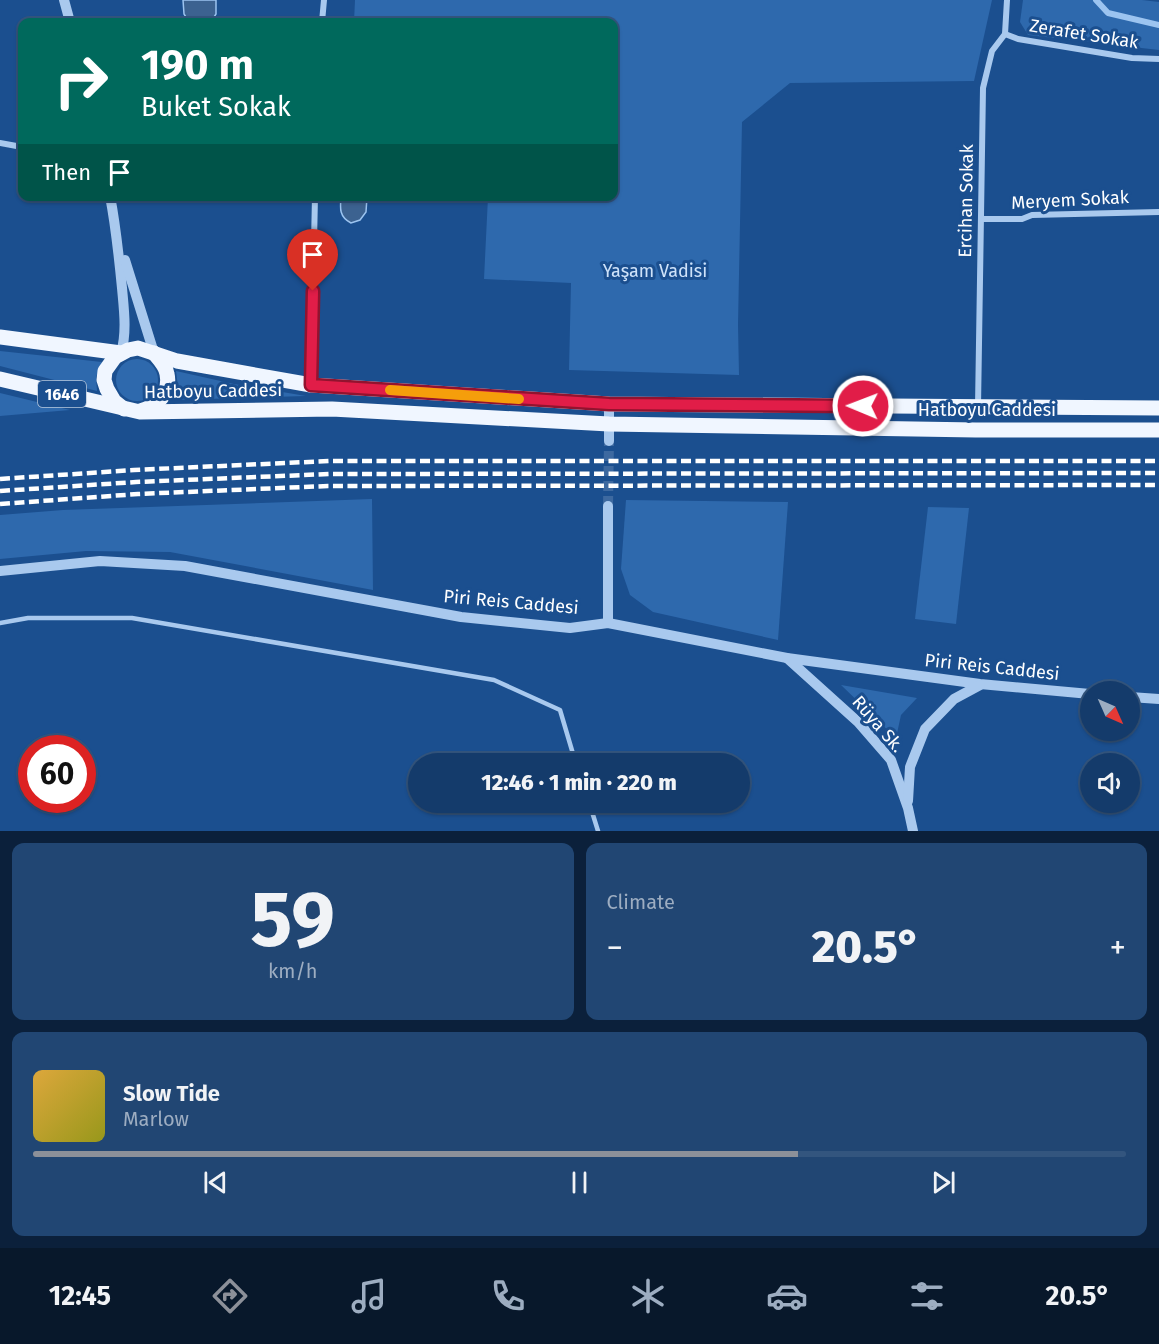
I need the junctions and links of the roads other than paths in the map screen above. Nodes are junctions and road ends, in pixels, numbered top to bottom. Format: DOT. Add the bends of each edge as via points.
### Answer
graph roads {
  1 [pos="64,0"];
  2 [pos="324,0"];
  3 [pos="1007,0"];
  4 [pos="69,18"];
  5 [pos="322,18"];
  6 [pos="1005,34"];
  7 [pos="1159,59"];
  8 [pos="0,143"];
  9 [pos="18,146"];
  10 [pos="111,201"];
  11 [pos="315,201"];
  12 [pos="1159,212"];
  13 [pos="981,219"];
  14 [pos="118,237"];
  15 [pos="0,337"];
  16 [pos="154,352"];
  17 [pos="121,353"];
  18 [pos="0,379"];
  19 [pos="311,385"];
  20 [pos="609,404"];
  21 [pos="978,408"];
  22 [pos="1159,408"];
  23 [pos="127,410"];
  24 [pos="609,424"];
  25 [pos="1159,430"];
  26 [pos="609,441"];
  27 [pos="608,506"];
  28 [pos="0,571"];
  29 [pos="0,623"];
  30 [pos="608,623"];
  31 [pos="787,658"];
  32 [pos="980,684"];
  33 [pos="1080,693"];
  34 [pos="1140,698"];
  35 [pos="1159,699"];
  36 [pos="573,753"];
  37 [pos="908,808"];
  38 [pos="592,813"];
  39 [pos="598,831"];
  40 [pos="913,831"];
  1 -- 4 [label="street"];
  2 -- 5 [label="street"];
  3 -- 6 [label="street, Ercihan Sokak"];
  6 -- 7 [label="street, Zerafet Sokak" via="1132,58"];
  6 -- 13 [label="street, Ercihan Sokak" via="992,51 983,88"];
  8 -- 9 [label="street"];
  10 -- 14 [label="street"];
  11 -- 19 [label="street"];
  12 -- 13 [label="street, Meryem Sokak"];
  13 -- 21 [label="street, Ercihan Sokak"];
  14 -- 16 [label="street"];
  14 -- 17 [label="street" via="124,312"];
  15 -- 17 [label="main road, Hatboyu Caddesi"];
  16 -- 17 [label="main road, Hatboyu Caddesi" via="138,348"];
  16 -- 19 [label="main road, Hatboyu Caddesi" via="177,360"];
  16 -- 23 [label="main road, Hatboyu Caddesi" via="167,374 167,388 150,408"];
  17 -- 23 [label="main road, Hatboyu Caddesi" via="109,363 104,380 110,395"];
  18 -- 23 [label="main road, Hatboyu Caddesi / 1646"];
  19 -- 20 [label="main road, Hatboyu Caddesi"];
  20 -- 21 [label="main road, Hatboyu Caddesi"];
  20 -- 24 [label="street"];
  21 -- 22 [label="main road, Hatboyu Caddesi"];
  23 -- 24 [label="main road, Hatboyu Caddesi" via="332,409"];
  24 -- 25 [label="main road, Hatboyu Caddesi"];
  24 -- 26 [label="street"];
  27 -- 30 [label="street"];
  28 -- 30 [label="street, Piri Reis Caddesi" via="100,561 185,566 461,617 570,628"];
  29 -- 36 [label="lane" via="28,618 132,618 494,680 560,710"];
  30 -- 31 [label="street, Piri Reis Caddesi"];
  31 -- 32 [label="street, Piri Reis Caddesi"];
  31 -- 37 [label="street, Rüya Sk." via="858,722 891,760"];
  32 -- 33 [label="street, Piri Reis Caddesi"];
  32 -- 37 [label="street" via="954,699 925,729 910,767"];
  34 -- 35 [label="street"];
  37 -- 40 [label="street, Rüya Sk."];
  38 -- 39 [label="lane"];
}
